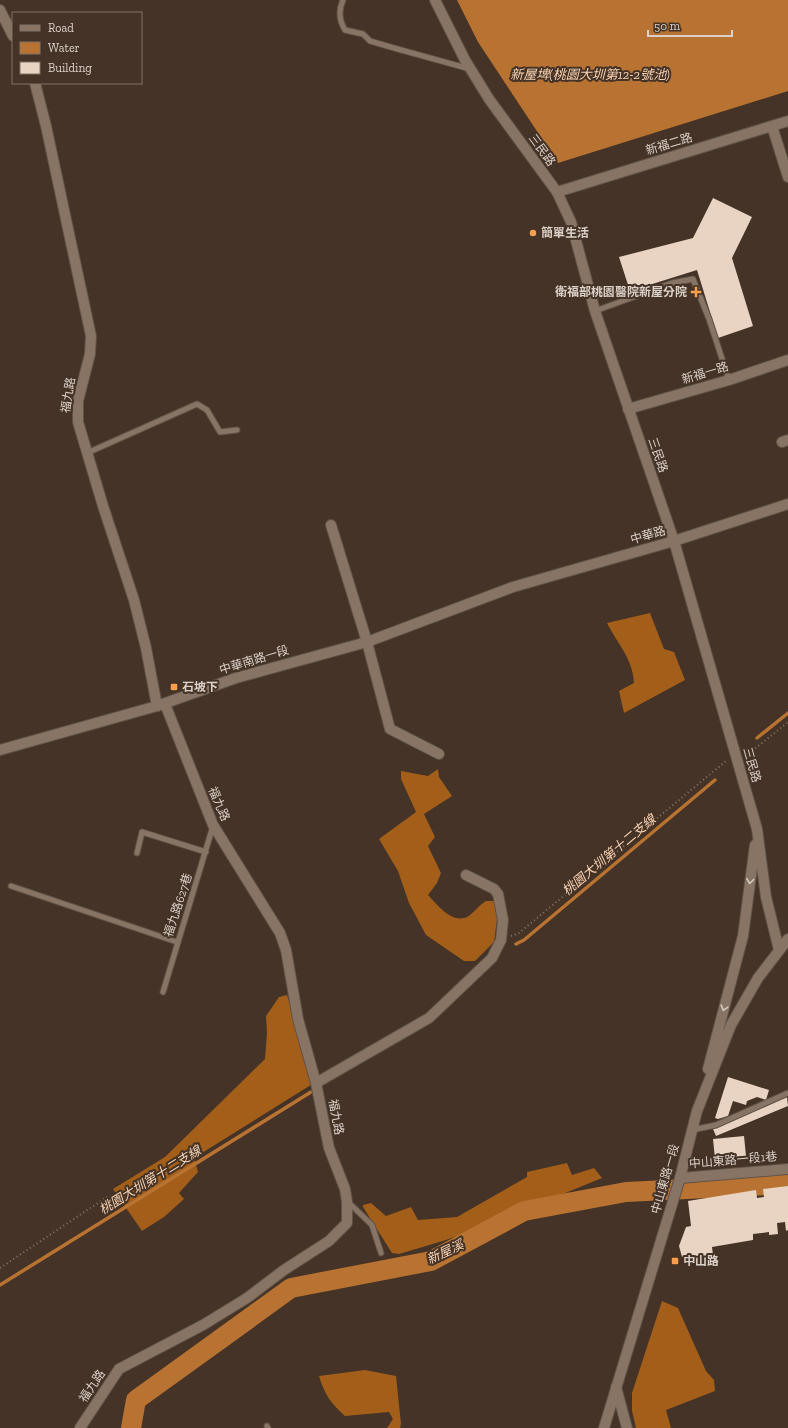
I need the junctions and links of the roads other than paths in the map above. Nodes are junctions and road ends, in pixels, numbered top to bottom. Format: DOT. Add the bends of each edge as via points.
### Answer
graph roads {
  1 [pos="343,0"];
  2 [pos="435,0"];
  3 [pos="0,10"];
  4 [pos="12,34"];
  5 [pos="471,69"];
  6 [pos="35,84"];
  7 [pos="788,121"];
  8 [pos="772,126"];
  9 [pos="788,177"];
  10 [pos="557,192"];
  11 [pos="595,311"];
  12 [pos="788,360"];
  13 [pos="729,380"];
  14 [pos="628,409"];
  15 [pos="237,430"];
  16 [pos="86,454"];
  17 [pos="788,504"];
  18 [pos="331,525"];
  19 [pos="674,541"];
  20 [pos="513,587"];
  21 [pos="367,642"];
  22 [pos="161,705"];
  23 [pos="0,750"];
  24 [pos="439,754"];
  25 [pos="213,825"];
  26 [pos="757,829"];
  27 [pos="206,852"];
  28 [pos="137,853"];
  29 [pos="466,875"];
  30 [pos="11,886"];
  31 [pos="788,939"];
  32 [pos="177,942"];
  33 [pos="779,950"];
  34 [pos="163,992"];
  35 [pos="316,1083"];
  36 [pos="788,1093"];
  37 [pos="698,1110"];
  38 [pos="692,1130"];
  39 [pos="788,1169"];
  40 [pos="680,1178"];
  41 [pos="348,1202"];
  42 [pos="381,1253"];
  43 [pos="616,1387"];
  44 [pos="80,1428"];
  45 [pos="604,1428"];
  46 [pos="627,1428"];
  1 -- 5 [label="lane" via="339,9 340,23 345,30 363,34 370,41"];
  2 -- 5 [label="street, 三民路"];
  3 -- 4 [label="street"];
  5 -- 10 [label="street, 三民路" via="489,99"];
  6 -- 16 [label="street, 福九路" via="91,336 90,354 78,401 77,418"];
  7 -- 8 [label="street, 新福二路"];
  8 -- 9 [label="street"];
  8 -- 10 [label="street, 新福二路"];
  10 -- 11 [label="street, 三民路" via="571,222"];
  11 -- 13 [label="lane" via="672,283 693,279"];
  11 -- 14 [label="street, 三民路"];
  12 -- 13 [label="street, 新福一路"];
  13 -- 14 [label="street, 新福一路"];
  14 -- 19 [label="street, 三民路"];
  15 -- 16 [label="lane" via="220,432 207,410 197,404"];
  16 -- 22 [label="street, 福九路" via="134,600"];
  17 -- 19 [label="street, 中華路"];
  18 -- 21 [label="street"];
  19 -- 20 [label="street, 中華路"];
  19 -- 26 [label="street, 三民路"];
  20 -- 21 [label="street, 中華南路一段"];
  21 -- 22 [label="street, 中華南路一段" via="236,678"];
  21 -- 24 [label="street" via="390,729"];
  22 -- 23 [label="street, 中華南路一段"];
  22 -- 25 [label="street, 福九路"];
  25 -- 27 [label="lane, 福九路627巷"];
  25 -- 35 [label="street, 福九路" via="280,933 286,950 298,1018"];
  26 -- 33 [label="street, 三民路" via="766,897"];
  26 -- 37 [label="street, one-way" via="743,936"];
  27 -- 28 [label="lane" via="142,832"];
  27 -- 32 [label="lane, 福九路627巷"];
  29 -- 35 [label="street" via="498,894 503,920 501,940 492,958 429,1018"];
  30 -- 32 [label="lane"];
  31 -- 33 [label="street"];
  32 -- 34 [label="lane, 福九路627巷"];
  33 -- 37 [label="street, 中山東路一段" via="758,978 732,1025"];
  35 -- 41 [label="street, 福九路" via="329,1148"];
  36 -- 38 [label="lane" via="716,1126"];
  37 -- 38 [label="street, 中山東路一段"];
  38 -- 40 [label="street, 中山東路一段"];
  39 -- 40 [label="street, 中山東路一段1巷"];
  40 -- 43 [label="street, 中山東路一段"];
  41 -- 42 [label="lane" via="372,1225"];
  41 -- 44 [label="street, 福九路" via="347,1224 329,1241 203,1325 120,1369"];
  43 -- 45 [label="street, 中山東路一段"];
  43 -- 46 [label="street"];
}
